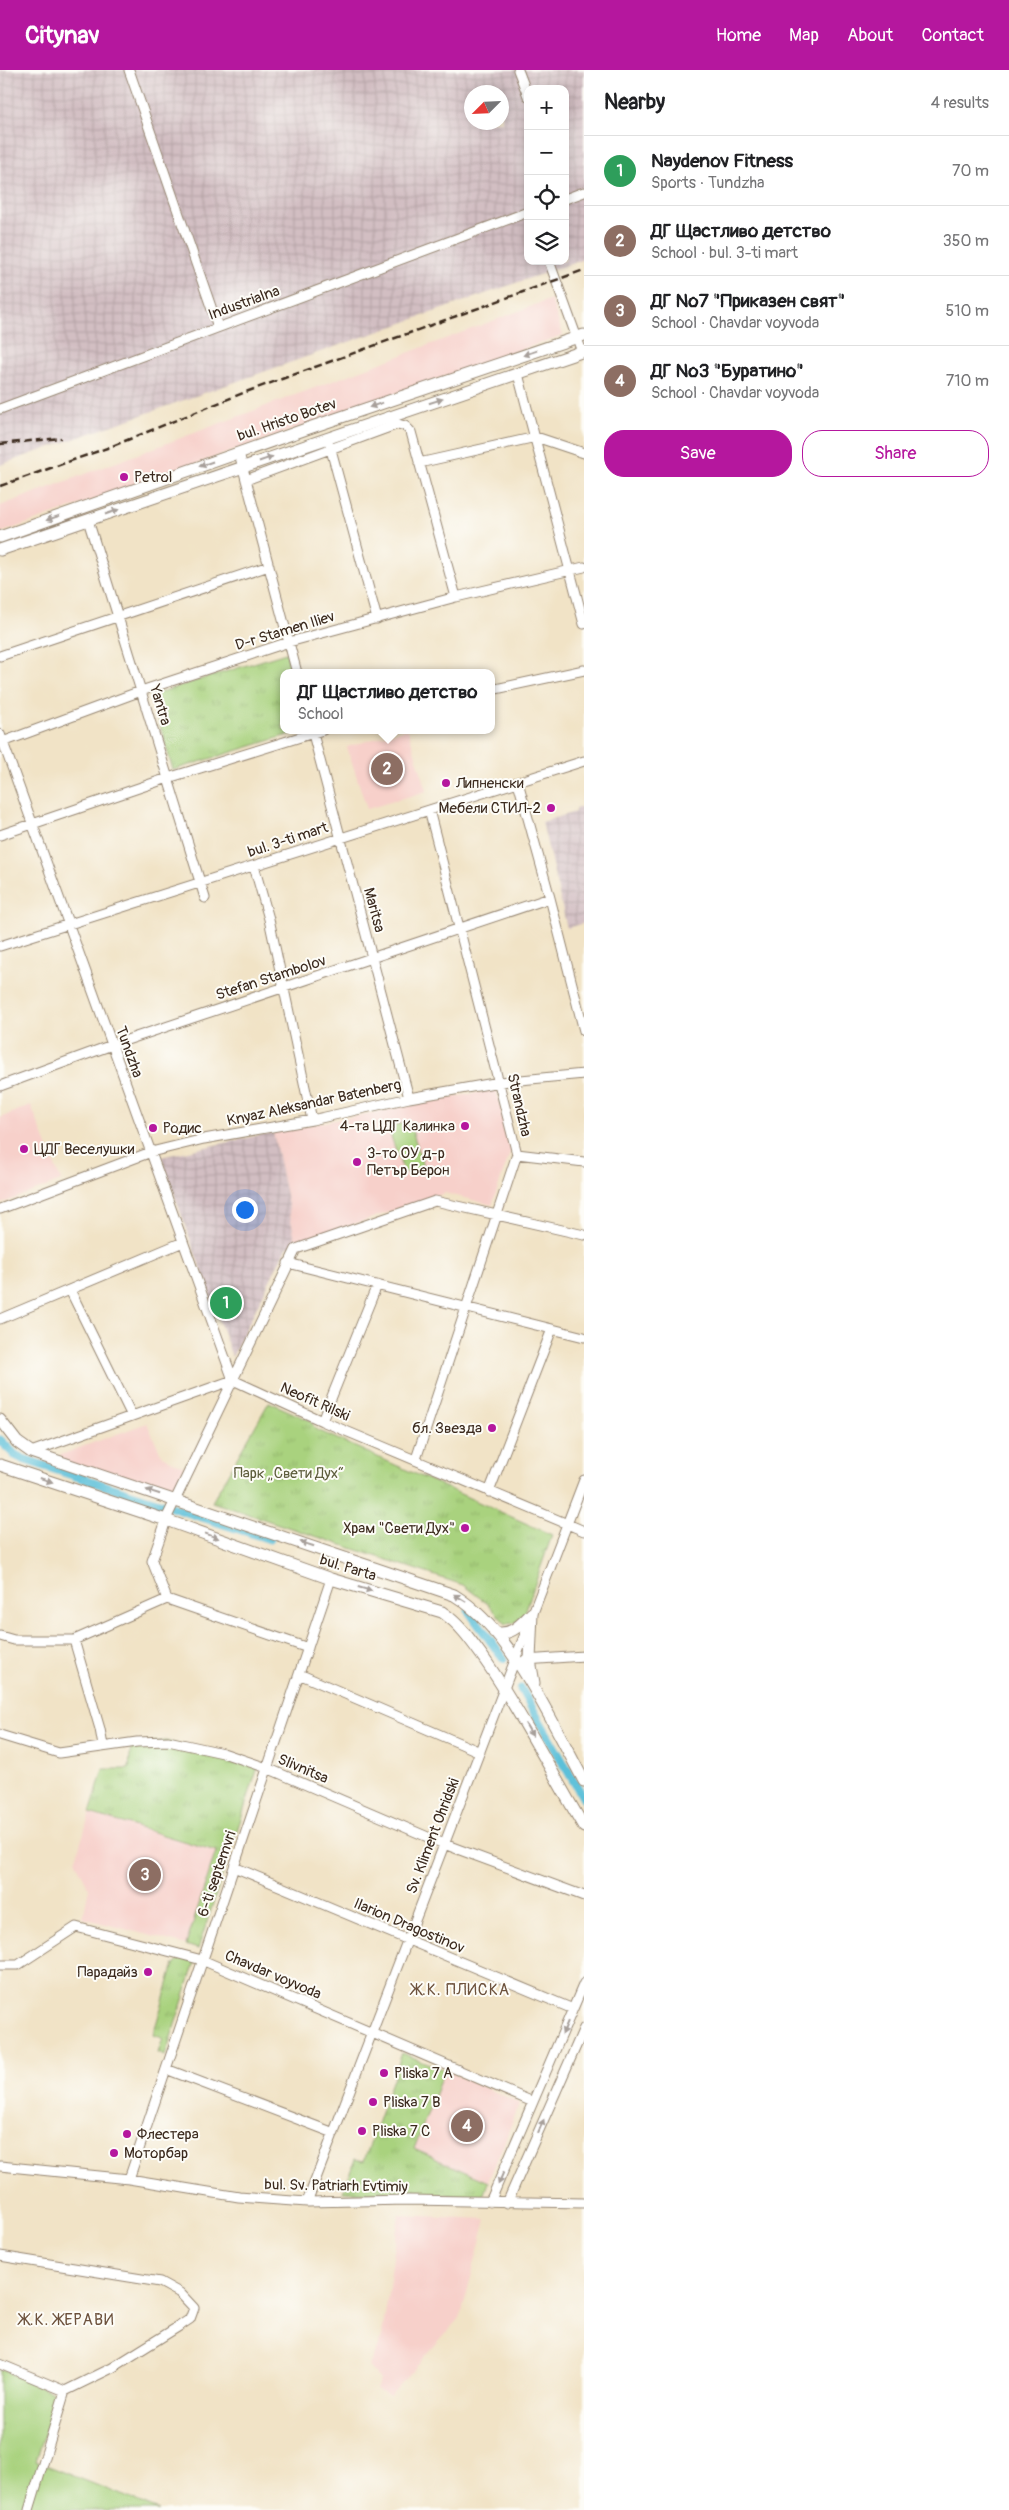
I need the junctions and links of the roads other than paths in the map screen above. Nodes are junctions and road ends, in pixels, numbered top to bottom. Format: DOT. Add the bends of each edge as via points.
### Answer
graph roads {
  1 [pos="129,70"];
  2 [pos="518,70"];
  3 [pos="524,86"];
  4 [pos="584,192"];
  5 [pos="569,198"];
  6 [pos="524,213"];
  7 [pos="524,220"];
  8 [pos="498,223"];
  9 [pos="551,265"];
  10 [pos="218,327"];
  11 [pos="580,336"];
  12 [pos="583,351"];
  13 [pos="518,374"];
  14 [pos="0,409"];
  15 [pos="536,437"];
  16 [pos="329,444"];
  17 [pos="584,452"];
  18 [pos="239,453"];
  19 [pos="419,463"];
  20 [pos="243,467"];
  21 [pos="246,480"];
  22 [pos="88,520"];
  23 [pos="0,537"];
  24 [pos="0,550"];
  25 [pos="269,566"];
  26 [pos="584,567"];
  27 [pos="569,570"];
  28 [pos="456,597"];
  29 [pos="118,618"];
  30 [pos="377,619"];
  31 [pos="584,624"];
  32 [pos="289,642"];
  33 [pos="0,656"];
  34 [pos="296,669"];
  35 [pos="584,670"];
  36 [pos="495,689"];
  37 [pos="141,691"];
  38 [pos="306,734"];
  39 [pos="313,734"];
  40 [pos="1,740"];
  41 [pos="584,761"];
  42 [pos="168,778"];
  43 [pos="518,782"];
  44 [pos="429,810"];
  45 [pos="33,824"];
  46 [pos="0,835"];
  47 [pos="341,838"];
  48 [pos="254,866"];
  49 [pos="200,883"];
  50 [pos="205,898"];
  51 [pos="550,898"];
  52 [pos="69,924"];
  53 [pos="459,929"];
  54 [pos="0,946"];
  55 [pos="372,959"];
  56 [pos="283,989"];
  57 [pos="584,1031"];
  58 [pos="112,1045"];
  59 [pos="584,1074"];
  60 [pos="500,1082"];
  61 [pos="0,1086"];
  62 [pos="409,1098"];
  63 [pos="312,1120"];
  64 [pos="151,1152"];
  65 [pos="517,1154"];
  66 [pos="584,1162"];
  67 [pos="0,1208"];
  68 [pos="497,1215"];
  69 [pos="584,1235"];
  70 [pos="183,1242"];
  71 [pos="288,1263"];
  72 [pos="377,1285"];
  73 [pos="70,1290"];
  74 [pos="466,1308"];
  75 [pos="0,1319"];
  76 [pos="552,1329"];
  77 [pos="584,1337"];
  78 [pos="233,1380"];
  79 [pos="132,1416"];
  80 [pos="0,1420"];
  81 [pos="322,1421"];
  82 [pos="31,1452"];
  83 [pos="416,1459"];
  84 [pos="0,1465"];
  85 [pos="584,1480"];
  86 [pos="488,1492"];
  87 [pos="174,1503"];
  88 [pos="167,1518"];
  89 [pos="567,1524"];
  90 [pos="584,1532"];
  91 [pos="331,1579"];
  92 [pos="167,1599"];
  93 [pos="532,1613"];
  94 [pos="494,1632"];
  95 [pos="0,1636"];
  96 [pos="74,1640"];
  97 [pos="308,1648"];
  98 [pos="584,1656"];
  99 [pos="530,1660"];
  100 [pos="515,1661"];
  101 [pos="299,1674"];
  102 [pos="504,1688"];
  103 [pos="538,1692"];
  104 [pos="0,1735"];
  105 [pos="103,1746"];
  106 [pos="480,1752"];
  107 [pos="267,1768"];
  108 [pos="584,1781"];
  109 [pos="584,1828"];
  110 [pos="444,1844"];
  111 [pos="234,1867"];
  112 [pos="584,1896"];
  113 [pos="408,1940"];
  114 [pos="202,1960"];
  115 [pos="0,1965"];
  116 [pos="584,1983"];
  117 [pos="573,2009"];
  118 [pos="584,2028"];
  119 [pos="372,2033"];
  120 [pos="166,2069"];
  121 [pos="533,2102"];
  122 [pos="334,2133"];
  123 [pos="0,2166"];
  124 [pos="129,2179"];
  125 [pos="307,2202"];
  126 [pos="490,2202"];
  127 [pos="507,2203"];
  128 [pos="584,2203"];
  129 [pos="0,2256"];
  130 [pos="0,2364"];
  131 [pos="65,2391"];
  132 [pos="29,2510"];
  1 -- 10 [label="street"];
  2 -- 3 [label="street"];
  4 -- 5 [label="street"];
  6 -- 8 [label="street, Industrialna"];
  7 -- 8 [label="street, Industrialna"];
  8 -- 10 [label="street, Industrialna"];
  9 -- 11 [label="street"];
  10 -- 14 [label="street, Industrialna"];
  11 -- 12 [label="street"];
  11 -- 18 [label="main road, bul. Hristo Botev, one-way"];
  12 -- 13 [label="main road, bul. Hristo Botev"];
  13 -- 15 [label="street"];
  16 -- 13 [label="main road, bul. Hristo Botev, one-way"];
  15 -- 17 [label="street"];
  15 -- 19 [label="street"];
  15 -- 27 [label="street"];
  16 -- 19 [label="street" via="398,424 411,432"];
  20 -- 16 [label="main road, bul. Hristo Botev, one-way"];
  16 -- 21 [label="street"];
  16 -- 30 [label="street"];
  18 -- 20 [label="street"];
  18 -- 23 [label="main road, bul. Hristo Botev, one-way"];
  19 -- 28 [label="street"];
  20 -- 21 [label="street"];
  22 -- 20 [label="main road, bul. Hristo Botev, one-way"];
  21 -- 25 [label="street"];
  22 -- 24 [label="main road, bul. Hristo Botev"];
  22 -- 29 [label="street, Yantra"];
  25 -- 29 [label="street"];
  25 -- 32 [label="street"];
  26 -- 27 [label="street, D-r Stamen Iliev"];
  27 -- 28 [label="street, D-r Stamen Iliev"];
  27 -- 31 [label="street"];
  28 -- 30 [label="street, D-r Stamen Iliev"];
  29 -- 33 [label="street"];
  29 -- 37 [label="street, Yantra"];
  30 -- 32 [label="street, D-r Stamen Iliev"];
  32 -- 34 [label="street"];
  32 -- 37 [label="street, D-r Stamen Iliev"];
  35 -- 36 [label="street"];
  37 -- 40 [label="street, D-r Stamen Iliev"];
  37 -- 42 [label="street, Yantra"];
  38 -- 42 [label="street"];
  39 -- 47 [label="street, Maritsa"];
  40 -- 45 [label="street, Tundzha"];
  41 -- 43 [label="street, bul. 3-ti mart"];
  42 -- 45 [label="street"];
  42 -- 49 [label="street, Yantra"];
  43 -- 44 [label="street, bul. 3-ti mart"];
  43 -- 51 [label="street"];
  44 -- 47 [label="street, bul. 3-ti mart"];
  44 -- 53 [label="street, Strandzha"];
  45 -- 46 [label="street"];
  45 -- 52 [label="street, Tundzha"];
  47 -- 48 [label="street, bul. 3-ti mart"];
  47 -- 55 [label="street, Maritsa"];
  48 -- 49 [label="street, bul. 3-ti mart"];
  48 -- 56 [label="street"];
  49 -- 50 [label="street, Yantra"];
  49 -- 52 [label="street, bul. 3-ti mart"];
  51 -- 53 [label="street, Stefan Stambolov"];
  51 -- 57 [label="street"];
  52 -- 54 [label="street, bul. 3-ti mart"];
  52 -- 58 [label="street, Tundzha"];
  53 -- 55 [label="street, Stefan Stambolov"];
  53 -- 60 [label="street, Strandzha"];
  55 -- 56 [label="street, Stefan Stambolov"];
  55 -- 62 [label="street, Maritsa"];
  56 -- 58 [label="street, Stefan Stambolov"];
  56 -- 63 [label="street"];
  58 -- 61 [label="street, Stefan Stambolov"];
  58 -- 64 [label="street, Tundzha"];
  59 -- 60 [label="street, Knyaz Aleksandar Batenberg"];
  60 -- 62 [label="street, Knyaz Aleksandar Batenberg"];
  60 -- 65 [label="street, Strandzha"];
  62 -- 63 [label="street, Knyaz Aleksandar Batenberg"];
  63 -- 64 [label="street, Knyaz Aleksandar Batenberg"];
  64 -- 67 [label="street, Knyaz Aleksandar Batenberg"];
  64 -- 70 [label="street, Tundzha"];
  65 -- 66 [label="street"];
  65 -- 68 [label="street, Strandzha"];
  68 -- 69 [label="street"];
  68 -- 71 [label="street" via="431,1202 296,1249"];
  68 -- 74 [label="street, Strandzha"];
  70 -- 73 [label="street"];
  70 -- 78 [label="street, Tundzha"];
  71 -- 72 [label="street"];
  71 -- 78 [label="street"];
  72 -- 74 [label="street"];
  72 -- 81 [label="street"];
  73 -- 75 [label="street"];
  73 -- 79 [label="street"];
  74 -- 76 [label="street"];
  74 -- 83 [label="street, Strandzha"];
  76 -- 77 [label="street"];
  76 -- 86 [label="street"];
  78 -- 79 [label="street"];
  78 -- 81 [label="street, Neofit Rilski"];
  78 -- 87 [label="street"];
  79 -- 82 [label="street"];
  80 -- 82 [label="main road, bul. Parta" via="17,1442"];
  81 -- 83 [label="street, Neofit Rilski"];
  87 -- 82 [label="main road, bul. Parta, one-way"];
  83 -- 86 [label="street, Neofit Rilski"];
  84 -- 88 [label="main road, bul. Parta, one-way"];
  85 -- 89 [label="street, Sv. Kliment Ohridski"];
  86 -- 89 [label="street, Neofit Rilski"];
  87 -- 88 [label="street"];
  94 -- 87 [label="main road, bul. Parta, one-way" via="469,1604 440,1588"];
  88 -- 91 [label="main road, bul. Parta, one-way"];
  88 -- 92 [label="street" via="152,1561"];
  89 -- 90 [label="street, Neofit Rilski"];
  89 -- 93 [label="street, Sv. Kliment Ohridski"];
  91 -- 97 [label="street, 6-ti septemvri"];
  91 -- 102 [label="main road, bul. Parta, one-way" via="442,1612 465,1633"];
  92 -- 96 [label="street"];
  92 -- 97 [label="street"];
  93 -- 94 [label="main road" via="509,1632"];
  93 -- 99 [label="main road"];
  93 -- 100 [label="street, Sv. Kliment Ohridski"];
  94 -- 100 [label="main road, bul. Parta"];
  95 -- 96 [label="street" via="14,1640"];
  96 -- 105 [label="street"];
  97 -- 101 [label="street, 6-ti septemvri"];
  98 -- 99 [label="street"];
  99 -- 100 [label="street"];
  99 -- 103 [label="main road"];
  100 -- 102 [label="street, Sv. Kliment Ohridski"];
  100 -- 103 [label="main road, bul. Parta"];
  101 -- 106 [label="street"];
  101 -- 107 [label="street, 6-ti septemvri"];
  102 -- 106 [label="street, Sv. Kliment Ohridski"];
  102 -- 109 [label="main road, bul. Parta, one-way"];
  103 -- 108 [label="main road, bul. Parta"];
  104 -- 105 [label="street, Slivnitsa" via="59,1753"];
  105 -- 107 [label="street, Slivnitsa" via="168,1741 223,1753"];
  106 -- 110 [label="street, Sv. Kliment Ohridski"];
  107 -- 110 [label="street, Slivnitsa"];
  107 -- 111 [label="street, 6-ti septemvri"];
  110 -- 112 [label="street, Slivnitsa"];
  110 -- 113 [label="street, Sv. Kliment Ohridski"];
  111 -- 113 [label="street, Ilarion Dragostinov"];
  111 -- 114 [label="street, 6-ti septemvri"];
  113 -- 117 [label="street, Ilarion Dragostinov"];
  113 -- 119 [label="street, Sv. Kliment Ohridski"];
  114 -- 115 [label="street, Chavdar voyvoda" via="76,1927 18,1965"];
  114 -- 119 [label="street, Chavdar voyvoda"];
  114 -- 120 [label="street, 6-ti septemvri"];
  116 -- 117 [label="street"];
  117 -- 121 [label="street, one-way"];
  127 -- 118 [label="street, one-way"];
  119 -- 121 [label="street, Chavdar voyvoda"];
  119 -- 122 [label="street, Sv. Kliment Ohridski"];
  120 -- 122 [label="street"];
  120 -- 124 [label="street, 6-ti septemvri"];
  121 -- 126 [label="street, one-way"];
  122 -- 125 [label="street, Sv. Kliment Ohridski"];
  123 -- 124 [label="street, bul. Sv. Patriarh Evtimiy"];
  124 -- 125 [label="street, bul. Sv. Patriarh Evtimiy" via="239,2197"];
  125 -- 126 [label="street, bul. Sv. Patriarh Evtimiy"];
  126 -- 127 [label="street, bul. Sv. Patriarh Evtimiy"];
  127 -- 128 [label="street, bul. Sv. Patriarh Evtimiy"];
  129 -- 131 [label="street" via="146,2278 175,2289 194,2308 190,2319 181,2325 112,2368"];
  130 -- 131 [label="street"];
  131 -- 132 [label="street"];
}
